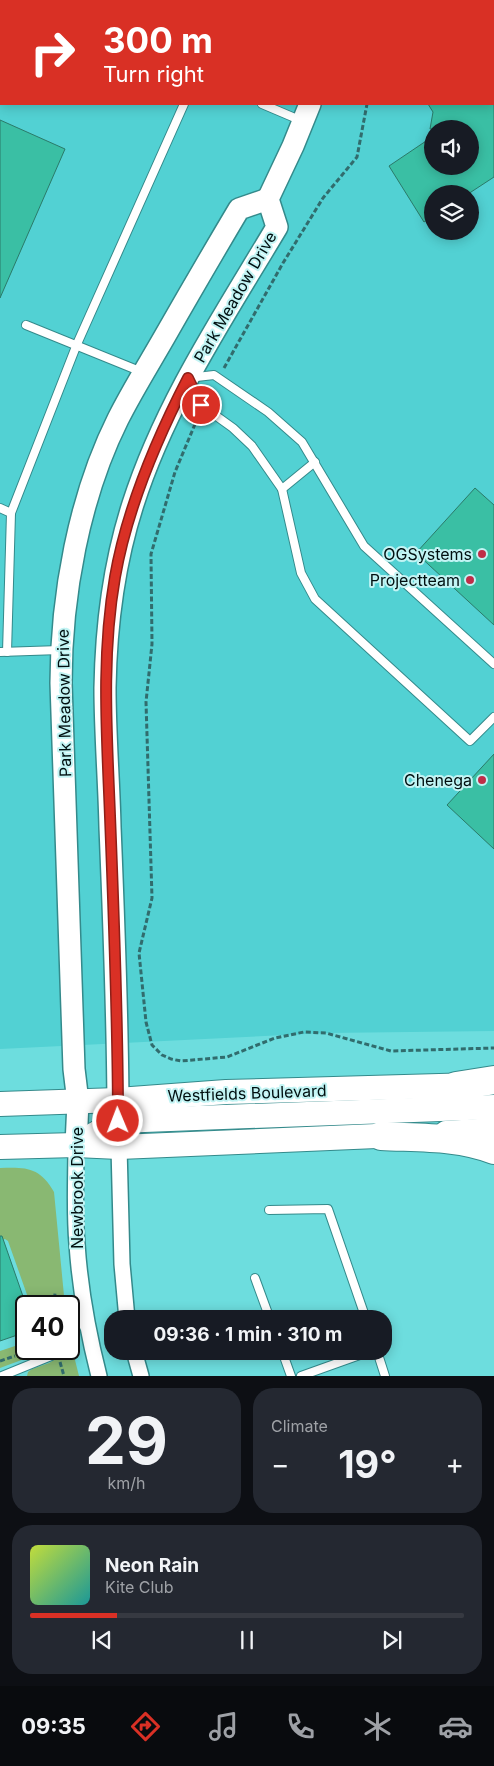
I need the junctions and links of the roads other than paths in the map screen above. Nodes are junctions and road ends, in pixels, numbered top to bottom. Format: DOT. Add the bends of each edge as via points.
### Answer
graph roads {
  1 [pos="396,0"];
  2 [pos="403,0"];
  3 [pos="184,105"];
  4 [pos="268,105"];
  5 [pos="306,112"];
  6 [pos="268,199"];
  7 [pos="26,325"];
  8 [pos="76,344"];
  9 [pos="144,373"];
  10 [pos="188,378"];
  11 [pos="316,462"];
  12 [pos="282,489"];
  13 [pos="0,508"];
  14 [pos="12,513"];
  15 [pos="61,650"];
  16 [pos="3,652"];
  17 [pos="494,664"];
  18 [pos="494,717"];
  19 [pos="72,998"];
  20 [pos="494,1080"];
  21 [pos="494,1085"];
  22 [pos="456,1086"];
  23 [pos="78,1102"];
  24 [pos="0,1104"];
  25 [pos="494,1107"];
  26 [pos="118,1110"];
  27 [pos="494,1130"];
  28 [pos="380,1136"];
  29 [pos="76,1145"];
  30 [pos="0,1147"];
  31 [pos="119,1147"];
  32 [pos="494,1150"];
  33 [pos="269,1210"];
  34 [pos="255,1278"];
  35 [pos="84,1308"];
  36 [pos="126,1310"];
  37 [pos="267,1310"];
  38 [pos="363,1310"];
  39 [pos="80,1320"];
  40 [pos="42,1360"];
  41 [pos="137,1360"];
  42 [pos="285,1360"];
  43 [pos="345,1360"];
  44 [pos="380,1360"];
  45 [pos="2,1376"];
  46 [pos="100,1376"];
  47 [pos="142,1376"];
  48 [pos="291,1376"];
  49 [pos="301,1376"];
  50 [pos="385,1376"];
  1 -- 2 [label="street"];
  3 -- 8 [label="lane"];
  4 -- 5 [label="lane"];
  5 -- 6 [label="street"];
  6 -- 9 [label="street, Park Meadow Drive" via="239,209"];
  6 -- 10 [label="street, Park Meadow Drive" via="277,227"];
  7 -- 8 [label="lane"];
  8 -- 9 [label="lane"];
  8 -- 14 [label="lane"];
  9 -- 15 [label="street, Park Meadow Drive" via="118,420 88,498 70,570"];
  10 -- 11 [label="lane" via="214,375 219,378 289,429"];
  10 -- 12 [label="lane" via="201,405 252,446"];
  10 -- 26 [label="street, Park Meadow Drive" via="163,426 133,504 115,576 108,632 105,688 118,1022"];
  11 -- 12 [label="lane"];
  11 -- 17 [label="lane" via="364,546"];
  12 -- 18 [label="lane" via="301,573 315,599 470,742"];
  13 -- 14 [label="lane"];
  14 -- 16 [label="lane"];
  15 -- 16 [label="lane"];
  15 -- 19 [label="street, Park Meadow Drive"];
  19 -- 23 [label="street, Newbrook Drive"];
  20 -- 22 [label="highway"];
  21 -- 22 [label="main road, Westfields Boulevard"];
  22 -- 26 [label="main road, Westfields Boulevard" via="226,1092"];
  23 -- 24 [label="main road, Westfields Boulevard"];
  23 -- 26 [label="main road, Westfields Boulevard"];
  23 -- 29 [label="street, Newbrook Drive"];
  25 -- 26 [label="main road"];
  26 -- 29 [label="main road"];
  26 -- 31 [label="street"];
  27 -- 28 [label="main road"];
  28 -- 31 [label="main road"];
  28 -- 32 [label="highway" via="438,1138"];
  29 -- 30 [label="main road"];
  29 -- 31 [label="main road"];
  29 -- 35 [label="street, Newbrook Drive" via="76,1242"];
  31 -- 36 [label="street"];
  33 -- 38 [label="lane" via="328,1209"];
  34 -- 37 [label="lane"];
  35 -- 39 [label="lane"];
  35 -- 46 [label="street, Newbrook Drive"];
  40 -- 45 [label="lane"];
  41 -- 47 [label="street"];
  42 -- 48 [label="lane"];
  43 -- 49 [label="lane"];
  44 -- 50 [label="lane"];
}
